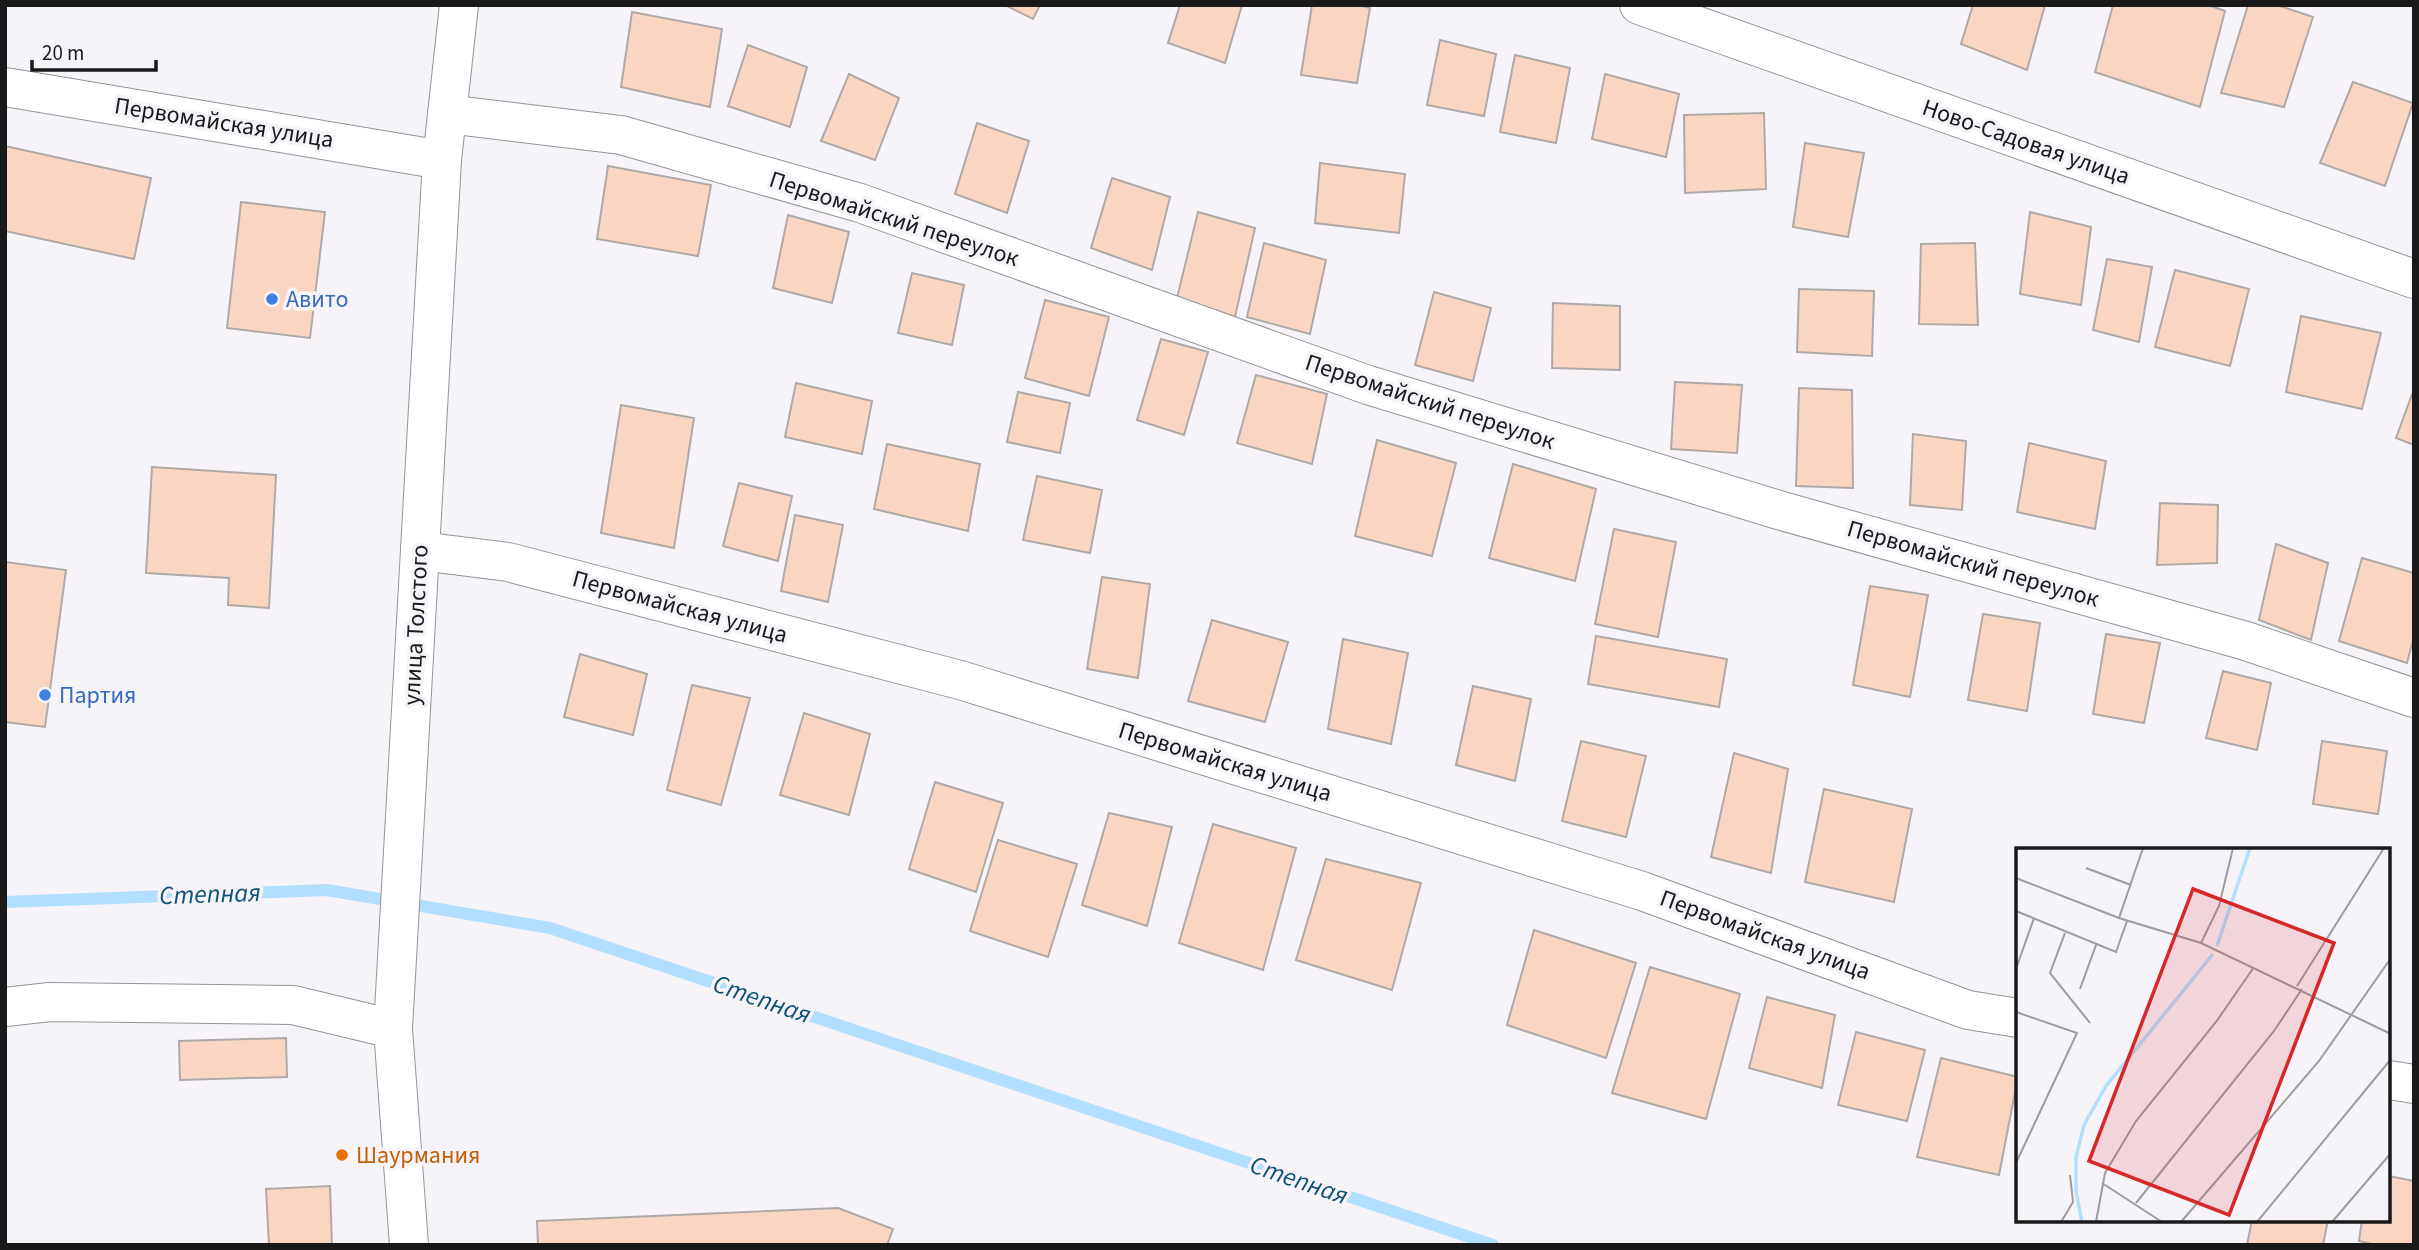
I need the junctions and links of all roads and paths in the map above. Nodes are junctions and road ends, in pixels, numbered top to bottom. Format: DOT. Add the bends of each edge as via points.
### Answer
graph roads {
  1 [pos="458,5"];
  2 [pos="1639,5"];
  3 [pos="5,87"];
  4 [pos="447,114"];
  5 [pos="442,160"];
  6 [pos="2414,279"];
  7 [pos="420,551"];
  8 [pos="2414,698"];
  9 [pos="5,1007"];
  10 [pos="394,1012"];
  11 [pos="2016,1018"];
  12 [pos="2391,1080"];
  13 [pos="2414,1084"];
  14 [pos="409,1245"];
  1 -- 4 [label="street, улица Толстого"];
  2 -- 6 [label="street, Ново-Садовая улица"];
  3 -- 5 [label="street, Первомайская улица"];
  4 -- 5 [label="street, улица Толстого"];
  4 -- 8 [label="street, Первомайский переулок" via="621,135 860,203 1368,385 1782,511 2246,641"];
  5 -- 7 [label="street, улица Толстого"];
  7 -- 10 [label="street, улица Толстого"];
  7 -- 11 [label="street, Первомайская улица" via="508,562 960,680 1643,891 1968,1010"];
  9 -- 10 [label="street" via="50,1002 293,1005"];
  10 -- 14 [label="street, улица Толстого"];
  12 -- 13 [label="street"];
}
